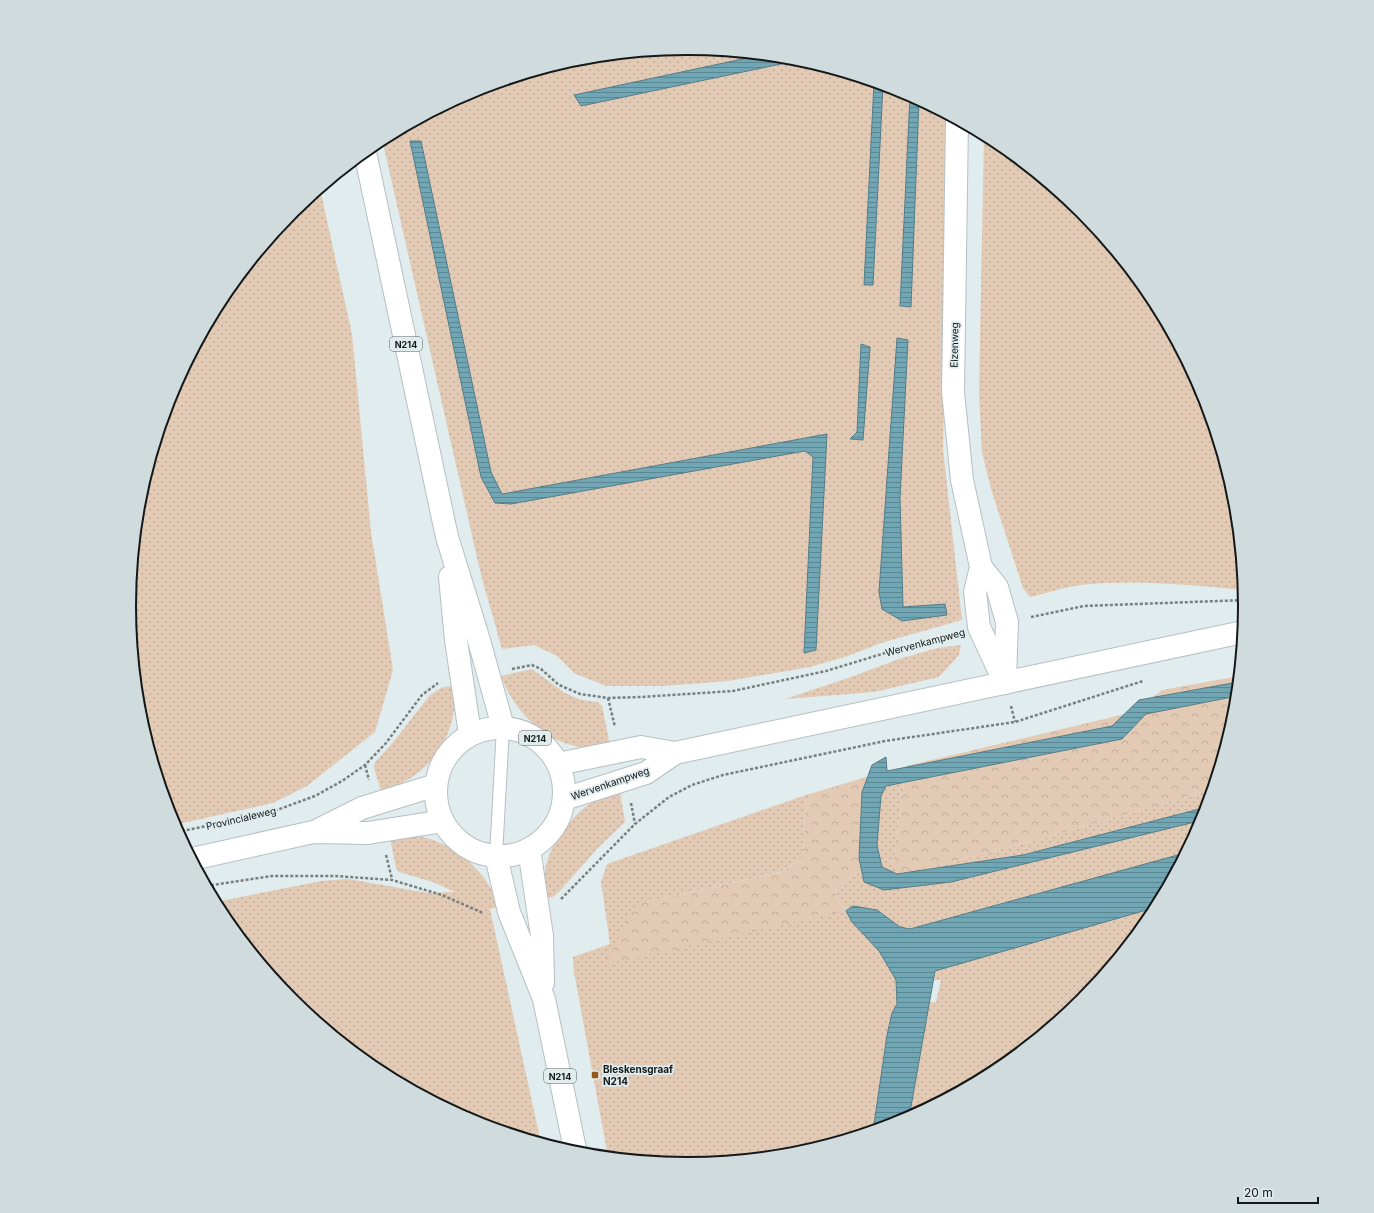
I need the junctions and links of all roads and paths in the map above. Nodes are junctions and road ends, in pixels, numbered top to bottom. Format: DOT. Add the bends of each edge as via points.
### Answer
graph roads {
  1 [pos="957,126"];
  2 [pos="366,158"];
  3 [pos="447,537"];
  4 [pos="981,566"];
  5 [pos="1238,600"];
  6 [pos="1007,622"];
  7 [pos="979,627"];
  8 [pos="1237,633"];
  9 [pos="489,673"];
  10 [pos="461,679"];
  11 [pos="1148,679"];
  12 [pos="1005,683"];
  13 [pos="503,727"];
  14 [pos="470,734"];
  15 [pos="676,754"];
  16 [pos="558,764"];
  17 [pos="436,785"];
  18 [pos="564,799"];
  19 [pos="443,821"];
  20 [pos="183,831"];
  21 [pos="313,832"];
  22 [pos="529,849"];
  23 [pos="496,856"];
  24 [pos="196,858"];
  25 [pos="211,885"];
  26 [pos="538,905"];
  27 [pos="509,912"];
  28 [pos="544,999"];
  29 [pos="574,1146"];
  1 -- 4 [label="main road, Elzenweg" via="953,392 962,480"];
  2 -- 3 [label="main road, N214"];
  3 -- 9 [label="main road, N214"];
  3 -- 10 [label="main road, N214"];
  4 -- 6 [label="main road, Elzenweg" via="997,587"];
  4 -- 7 [label="main road, Elzenweg" via="975,592"];
  5 -- 6 [label="path" via="1084,606"];
  6 -- 12 [label="main road, Elzenweg"];
  7 -- 9 [label="path, Wervenkampweg" via="826,671 733,691 608,698 580,694 559,685 541,669 532,665"];
  7 -- 12 [label="main road, Elzenweg"];
  8 -- 12 [label="main road, Wervenkampweg"];
  9 -- 13 [label="main road, N214"];
  10 -- 14 [label="main road, N214"];
  10 -- 20 [label="path, Provincialeweg" via="438,684 422,695 386,743 365,765 315,796 266,814"];
  11 -- 26 [label="path" via="1015,722 885,741 723,775 692,785 669,797 635,824 559,901"];
  12 -- 15 [label="main road, Wervenkampweg"];
  13 -- 14 [label="main road, N214" via="487,728"];
  13 -- 16 [label="main road, N214" via="522,731 536,739 549,750"];
  13 -- 23 [label="lane"];
  14 -- 17 [label="main road, N214" via="447,756 438,773"];
  15 -- 16 [label="main road, Wervenkampweg" via="640,748"];
  15 -- 18 [label="main road, Wervenkampweg" via="646,773"];
  16 -- 18 [label="main road, N214" via="564,787"];
  17 -- 19 [label="main road, N214" via="438,810"];
  17 -- 21 [label="main road" via="362,808"];
  18 -- 22 [label="main road, N214" via="561,812 549,834"];
  19 -- 21 [label="main road" via="368,833"];
  19 -- 23 [label="main road, N214" via="448,830 465,846"];
  21 -- 24 [label="main road"];
  22 -- 23 [label="main road, N214" via="513,855"];
  22 -- 26 [label="main road, N214"];
  23 -- 27 [label="main road, N214"];
  25 -- 27 [label="path" via="272,876 335,876 392,880 442,895 490,916"];
  26 -- 28 [label="main road, N214" via="542,936"];
  27 -- 28 [label="main road, N214"];
  28 -- 29 [label="main road, N214"];
}
